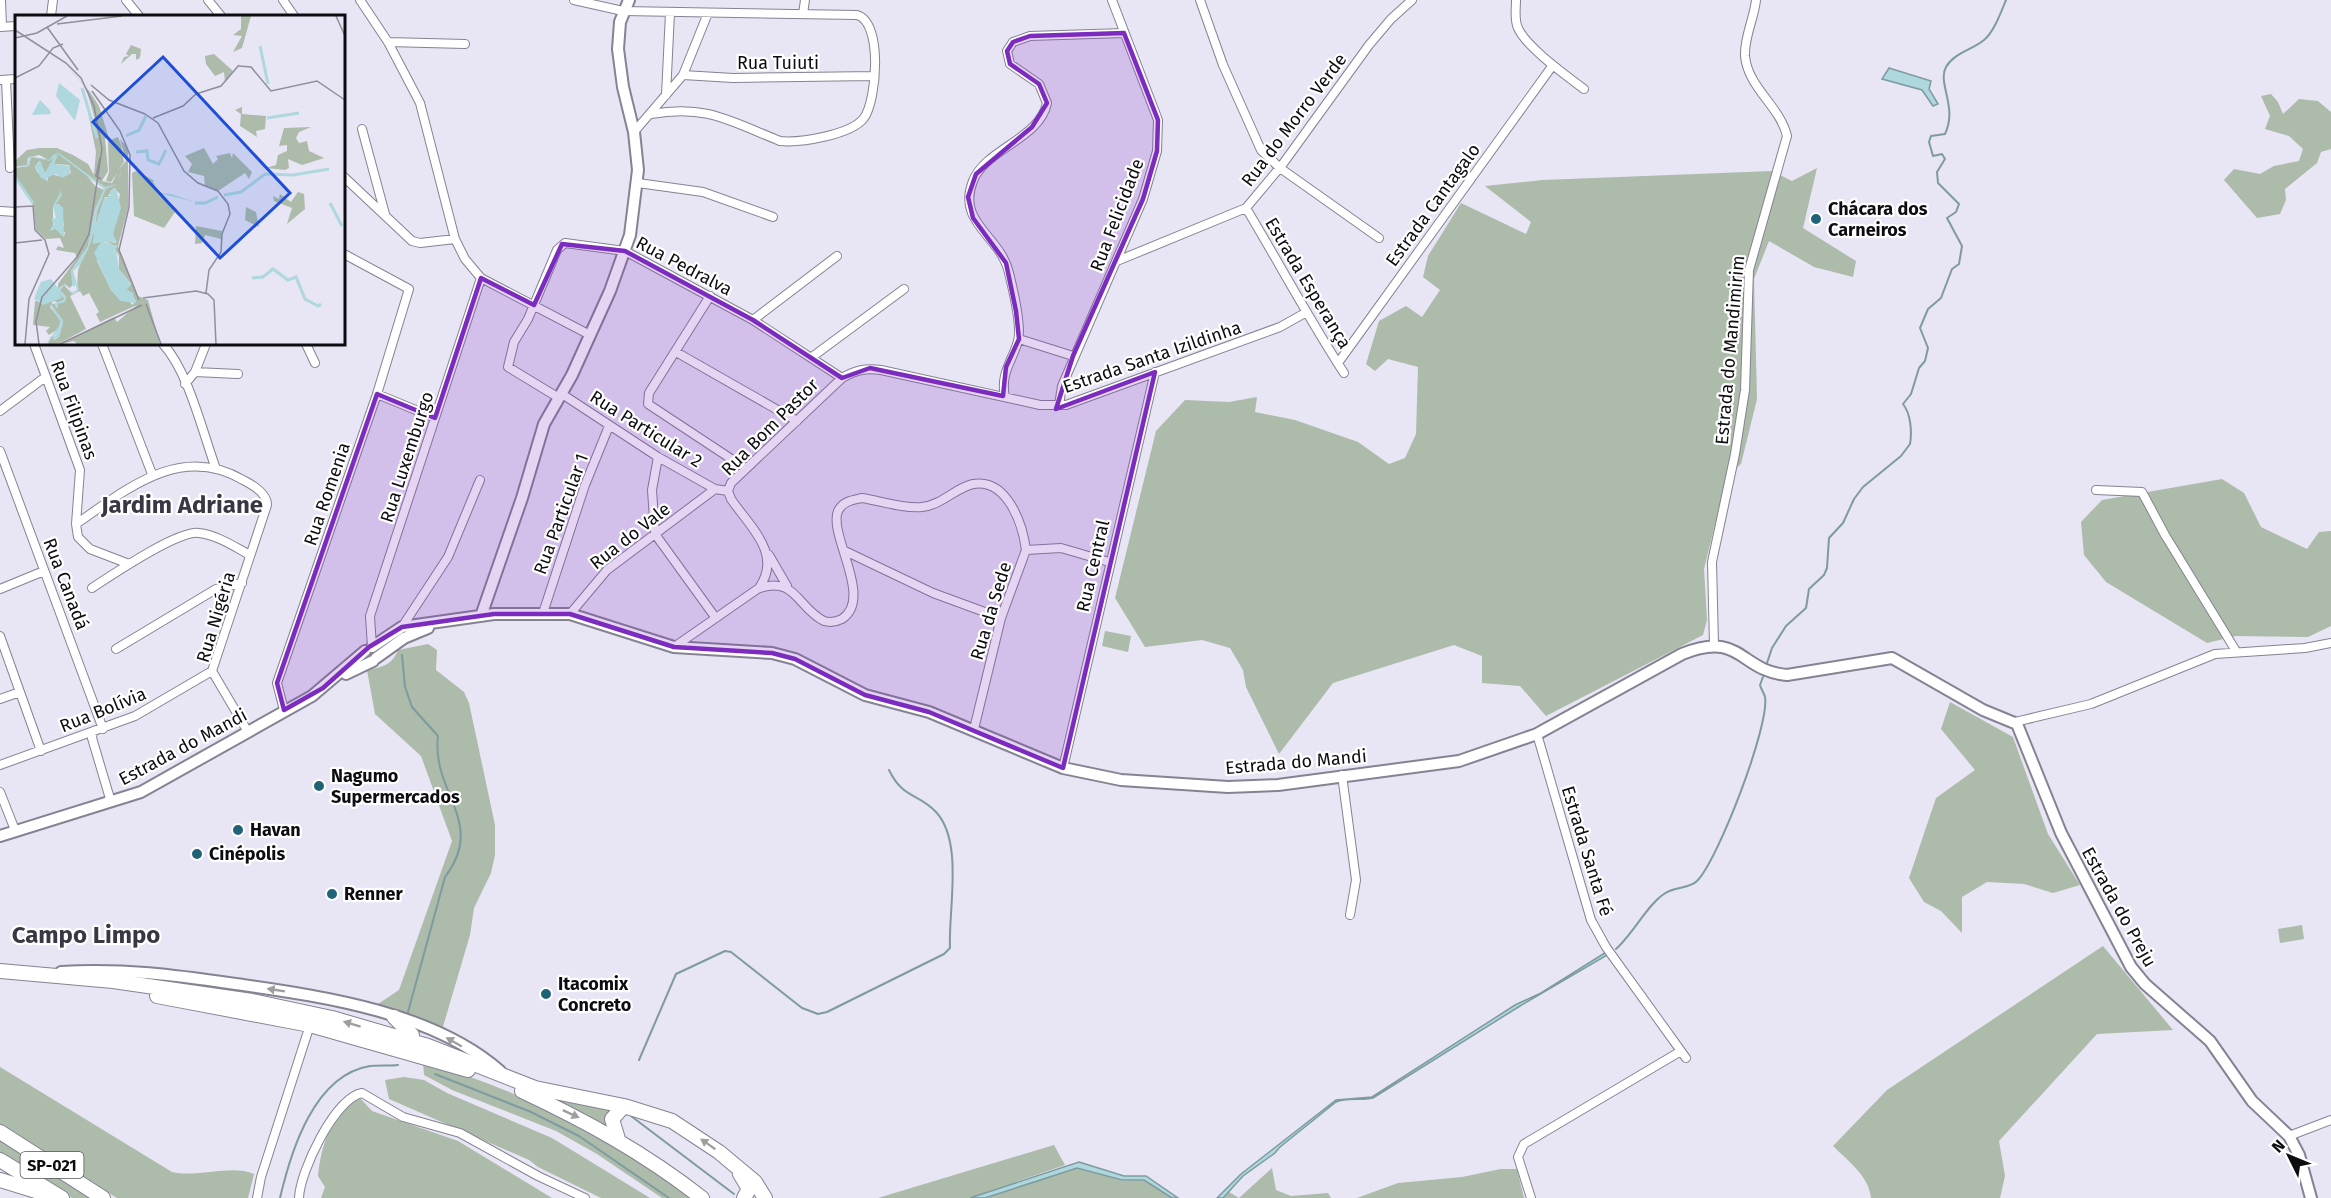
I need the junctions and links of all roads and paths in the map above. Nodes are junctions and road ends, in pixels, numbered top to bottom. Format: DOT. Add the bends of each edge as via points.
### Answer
graph roads {
  1 [pos="1,0"];
  2 [pos="53,0"];
  3 [pos="126,0"];
  4 [pos="208,0"];
  5 [pos="283,0"];
  6 [pos="360,0"];
  7 [pos="574,0"];
  8 [pos="629,0"];
  9 [pos="805,0"];
  10 [pos="1112,0"];
  11 [pos="1200,0"];
  12 [pos="1412,0"];
  13 [pos="1516,0"];
  14 [pos="1756,0"];
  15 [pos="623,11"];
  16 [pos="670,13"];
  17 [pos="708,13"];
  18 [pos="803,14"];
  19 [pos="51,15"];
  20 [pos="138,15"];
  21 [pos="220,15"];
  22 [pos="293,15"];
  23 [pos="1,27"];
  24 [pos="1124,33"];
  25 [pos="388,42"];
  26 [pos="465,44"];
  27 [pos="1553,65"];
  28 [pos="683,75"];
  29 [pos="874,76"];
  30 [pos="3,80"];
  31 [pos="1584,89"];
  32 [pos="666,95"];
  33 [pos="651,114"];
  34 [pos="362,129"];
  35 [pos="634,132"];
  36 [pos="10,168"];
  37 [pos="1280,168"];
  38 [pos="345,178"];
  39 [pos="638,183"];
  40 [pos="1246,208"];
  41 [pos="0,211"];
  42 [pos="15,212"];
  43 [pos="386,215"];
  44 [pos="773,217"];
  45 [pos="1379,238"];
  46 [pos="455,240"];
  47 [pos="625,251"];
  48 [pos="345,255"];
  49 [pos="837,256"];
  50 [pos="1117,261"];
  51 [pos="481,278"];
  52 [pos="904,289"];
  53 [pos="710,296"];
  54 [pos="534,305"];
  55 [pos="1305,313"];
  56 [pos="753,320"];
  57 [pos="590,335"];
  58 [pos="1019,339"];
  59 [pos="34,345"];
  60 [pos="102,345"];
  61 [pos="164,345"];
  62 [pos="206,345"];
  63 [pos="306,345"];
  64 [pos="676,352"];
  65 [pos="1073,356"];
  66 [pos="812,357"];
  67 [pos="315,363"];
  68 [pos="1338,363"];
  69 [pos="195,372"];
  70 [pos="513,372"];
  71 [pos="1155,372"];
  72 [pos="1344,373"];
  73 [pos="238,374"];
  74 [pos="44,378"];
  75 [pos="842,378"];
  76 [pos="185,384"];
  77 [pos="377,394"];
  78 [pos="561,396"];
  79 [pos="1005,397"];
  80 [pos="1059,405"];
  81 [pos="0,411"];
  82 [pos="435,418"];
  83 [pos="797,421"];
  84 [pos="609,426"];
  85 [pos="0,451"];
  86 [pos="658,457"];
  87 [pos="215,466"];
  88 [pos="745,468"];
  89 [pos="152,474"];
  90 [pos="480,480"];
  91 [pos="715,489"];
  92 [pos="2096,490"];
  93 [pos="728,491"];
  94 [pos="76,524"];
  95 [pos="655,534"];
  96 [pos="1026,550"];
  97 [pos="767,551"];
  98 [pos="845,551"];
  99 [pos="250,555"];
  100 [pos="1109,562"];
  101 [pos="129,564"];
  102 [pos="44,571"];
  103 [pos="242,583"];
  104 [pos="92,588"];
  105 [pos="759,588"];
  106 [pos="0,589"];
  107 [pos="789,589"];
  108 [pos="543,613"];
  109 [pos="570,614"];
  110 [pos="481,616"];
  111 [pos="715,617"];
  112 [pos="1001,618"];
  113 [pos="451,619"];
  114 [pos="402,627"];
  115 [pos="0,636"];
  116 [pos="2331,644"];
  117 [pos="1714,645"];
  118 [pos="674,647"];
  119 [pos="116,649"];
  120 [pos="369,649"];
  121 [pos="2236,651"];
  122 [pos="375,659"];
  123 [pos="212,671"];
  124 [pos="338,677"];
  125 [pos="20,692"];
  126 [pos="0,699"];
  127 [pos="285,710"];
  128 [pos="2015,722"];
  129 [pos="103,729"];
  130 [pos="974,729"];
  131 [pos="93,732"];
  132 [pos="248,732"];
  133 [pos="1537,734"];
  134 [pos="41,751"];
  135 [pos="0,765"];
  136 [pos="1063,768"];
  137 [pos="1342,775"];
  138 [pos="0,792"];
  139 [pos="111,802"];
  140 [pos="15,830"];
  141 [pos="0,836"];
  142 [pos="1350,915"];
  143 [pos="3,974"];
  144 [pos="394,1017"];
  145 [pos="310,1025"];
  146 [pos="410,1041"];
  147 [pos="389,1046"];
  148 [pos="502,1074"];
  149 [pos="624,1106"];
  150 [pos="2331,1120"];
  151 [pos="0,1132"];
  152 [pos="2289,1136"];
  153 [pos="618,1139"];
  154 [pos="0,1160"];
  155 [pos="735,1166"];
  156 [pos="0,1180"];
  157 [pos="61,1198"];
  158 [pos="103,1198"];
  159 [pos="257,1198"];
  160 [pos="299,1198"];
  161 [pos="585,1198"];
  162 [pos="702,1198"];
  163 [pos="744,1198"];
  164 [pos="765,1198"];
  165 [pos="1531,1198"];
  166 [pos="2311,1198"];
  1 -- 23 [label="street"];
  2 -- 19 [label="street"];
  3 -- 20 [label="street"];
  4 -- 21 [label="street"];
  5 -- 22 [label="street"];
  6 -- 25 [label="street"];
  7 -- 15 [label="street"];
  8 -- 15 [label="main road"];
  9 -- 18 [label="street"];
  10 -- 24 [label="street, Rua Felicidade"];
  11 -- 37 [label="street" via="1223,65 1262,150"];
  12 -- 37 [label="street, Rua do Morro Verde" via="1369,45"];
  13 -- 27 [label="street" via="1517,27"];
  14 -- 117 [label="street, Estrada do Mandimirim" via="1745,48 1746,64 1784,125 1787,141 1749,270 1745,390 1736,454 1712,562"];
  15 -- 16 [label="street"];
  15 -- 35 [label="main road" via="619,57"];
  16 -- 17 [label="street"];
  16 -- 32 [label="street"];
  17 -- 18 [label="street"];
  17 -- 28 [label="street"];
  18 -- 29 [label="street" via="857,15 867,21 875,55"];
  24 -- 50 [label="street, Rua Felicidade" via="1158,120 1158,135 1155,163"];
  24 -- 58 [label="street" via="1030,36 1013,42 1007,51 1010,64 1039,84 1046,97 1046,109 1032,127 976,174 968,204 1006,263"];
  25 -- 26 [label="street"];
  25 -- 46 [label="street" via="426,120"];
  27 -- 31 [label="street"];
  27 -- 68 [label="street, Estrada Cantagalo"];
  28 -- 29 [label="street, Rua Tuiuti"];
  28 -- 32 [label="street"];
  29 -- 33 [label="street" via="863,119 818,138 780,141 712,113 684,109"];
  30 -- 36 [label="street"];
  32 -- 33 [label="street"];
  33 -- 35 [label="street"];
  34 -- 43 [label="street"];
  35 -- 39 [label="main road"];
  37 -- 40 [label="street, Rua do Morro Verde"];
  37 -- 45 [label="street"];
  38 -- 43 [label="street"];
  39 -- 44 [label="street" via="703,192"];
  39 -- 47 [label="main road"];
  40 -- 50 [label="street, Rua do Morro Verde"];
  40 -- 55 [label="street, Estrada Esperança"];
  41 -- 42 [label="street"];
  43 -- 46 [label="street" via="416,243"];
  46 -- 51 [label="street"];
  47 -- 53 [label="street, Rua Pedralva"];
  47 -- 54 [label="street, Rua Pedralva" via="562,244"];
  47 -- 57 [label="main road"];
  48 -- 77 [label="street, Rua Romenia" via="408,287"];
  49 -- 56 [label="street"];
  50 -- 65 [label="street, Rua Felicidade"];
  51 -- 54 [label="street"];
  51 -- 82 [label="street, Rua Luxemburgo"];
  52 -- 66 [label="street"];
  53 -- 56 [label="street, Rua Pedralva"];
  53 -- 64 [label="street"];
  54 -- 57 [label="street"];
  54 -- 70 [label="street, Rua Pedralva" via="510,354 508,367"];
  55 -- 68 [label="street, Estrada Esperança"];
  55 -- 71 [label="street, Estrada Santa Izildinha" via="1280,327"];
  56 -- 66 [label="street, Rua Pedralva"];
  57 -- 78 [label="main road"];
  58 -- 65 [label="street"];
  58 -- 79 [label="street" via="1003,376"];
  59 -- 74 [label="street, Rua Filipinas"];
  60 -- 89 [label="street"];
  61 -- 76 [label="street"];
  62 -- 69 [label="street"];
  63 -- 67 [label="street"];
  64 -- 83 [label="street"];
  64 -- 88 [label="street" via="649,393 648,404"];
  65 -- 80 [label="street, Rua Felicidade"];
  66 -- 75 [label="street, Rua Pedralva"];
  68 -- 72 [label="street, Estrada Esperança"];
  69 -- 73 [label="street"];
  69 -- 76 [label="street"];
  70 -- 78 [label="street, Rua Particular 2"];
  71 -- 80 [label="street, Estrada Santa Izildinha"];
  71 -- 100 [label="street, Rua Central"];
  74 -- 81 [label="street"];
  74 -- 94 [label="street, Rua Filipinas" via="80,470"];
  75 -- 79 [label="street, Rua Bom Pastor" via="870,368"];
  75 -- 83 [label="street, Rua Bom Pastor"];
  76 -- 87 [label="street"];
  77 -- 82 [label="street"];
  77 -- 127 [label="street, Rua Romenia" via="278,683"];
  78 -- 84 [label="street, Rua Particular 2"];
  78 -- 110 [label="main road" via="536,444 519,508"];
  79 -- 80 [label="street, Estrada Santa Izildinha"];
  82 -- 120 [label="street, Rua Luxemburgo" via="370,616"];
  83 -- 88 [label="street, Rua Bom Pastor"];
  84 -- 86 [label="street, Rua Particular 2"];
  84 -- 108 [label="street, Rua Particular 1"];
  85 -- 102 [label="street, Rua Canadá"];
  86 -- 91 [label="street, Rua Particular 2"];
  86 -- 95 [label="street" via="652,490"];
  87 -- 89 [label="street"];
  87 -- 99 [label="street, Rua Nigéria" via="266,498"];
  88 -- 93 [label="street, Rua Bom Pastor"];
  89 -- 94 [label="street"];
  90 -- 114 [label="street" via="448,557"];
  91 -- 93 [label="street"];
  91 -- 95 [label="street, Rua do Vale"];
  92 -- 121 [label="street" via="2142,492"];
  93 -- 97 [label="street, Rua Bom Pastor"];
  94 -- 101 [label="street" via="78,537 85,545"];
  95 -- 109 [label="street, Rua do Vale" via="607,570"];
  95 -- 111 [label="street"];
  96 -- 98 [label="street" via="1020,523 1004,496 974,484 926,507 862,498 845,503 837,518"];
  96 -- 100 [label="street, Rua da Sede" via="1061,548"];
  96 -- 112 [label="street, Rua da Sede"];
  97 -- 105 [label="street" via="768,571"];
  97 -- 107 [label="street, Rua Bom Pastor"];
  98 -- 107 [label="street, Rua Bom Pastor" via="853,598 850,611 843,618 833,622 820,619"];
  98 -- 112 [label="street" via="933,593"];
  99 -- 101 [label="street" via="207,535 191,533"];
  99 -- 103 [label="street, Rua Nigéria"];
  100 -- 136 [label="street, Rua Central"];
  101 -- 104 [label="street"];
  102 -- 106 [label="street"];
  102 -- 129 [label="street, Rua Canadá"];
  103 -- 119 [label="street" via="216,589"];
  103 -- 123 [label="street, Rua Nigéria"];
  105 -- 107 [label="street" via="777,583"];
  105 -- 111 [label="street"];
  108 -- 109 [label="main road, Estrada do Mandi"];
  108 -- 110 [label="main road, Estrada do Mandi"];
  109 -- 118 [label="main road, Estrada do Mandi"];
  110 -- 113 [label="main road, Estrada do Mandi"];
  111 -- 118 [label="street"];
  112 -- 130 [label="street, Rua da Sede"];
  113 -- 114 [label="main road, Estrada do Mandi"];
  113 -- 122 [label="main road, Estrada do Mandi" via="411,634"];
  114 -- 120 [label="main road, Estrada do Mandi"];
  115 -- 125 [label="street"];
  116 -- 121 [label="street"];
  117 -- 128 [label="main road" via="1736,652 1771,672 1787,675 1892,658 1983,710"];
  117 -- 133 [label="main road, Estrada do Mandi" via="1682,654"];
  118 -- 130 [label="main road, Estrada do Mandi" via="782,656 865,695 918,708"];
  120 -- 122 [label="main road" via="365,658"];
  120 -- 124 [label="main road, Estrada do Mandi"];
  121 -- 128 [label="street" via="2215,654 2091,704"];
  122 -- 124 [label="main road, Estrada do Mandi"];
  123 -- 129 [label="street, Rua Bolívia" via="157,704"];
  123 -- 132 [label="street, Rua Nigéria"];
  124 -- 127 [label="main road, Estrada do Mandi"];
  125 -- 126 [label="street"];
  125 -- 134 [label="street"];
  127 -- 132 [label="main road, Estrada do Mandi"];
  128 -- 152 [label="main road, Estrada do Preju" via="2061,833 2131,967 2210,1041 2252,1101"];
  129 -- 131 [label="street, Rua Bolívia"];
  130 -- 136 [label="main road, Estrada do Mandi" via="1046,764"];
  131 -- 134 [label="street, Rua Bolívia"];
  131 -- 139 [label="street"];
  132 -- 139 [label="main road, Estrada do Mandi" via="141,792"];
  133 -- 137 [label="main road, Estrada do Mandi" via="1439,765"];
  133 -- 165 [label="street, Estrada Santa Fé" via="1591,920 1606,947 1684,1054 1524,1144 1518,1157"];
  134 -- 135 [label="street, Rua Bolívia"];
  136 -- 137 [label="main road, Estrada do Mandi" via="1121,780 1228,787"];
  137 -- 142 [label="street" via="1356,880"];
  138 -- 140 [label="street"];
  139 -- 140 [label="main road, Estrada do Mandi"];
  140 -- 141 [label="main road, Estrada do Mandi"];
  144 -- 143 [label="main road, one-way" via="334,1000 171,974 110,969"];
  143 -- 145 [label="highway" via="111,988"];
  146 -- 143 [label="highway, one-way" via="332,1018 252,1001 113,981"];
  144 -- 146 [label="highway" via="411,1030"];
  148 -- 144 [label="main road, one-way" via="443,1036"];
  145 -- 147 [label="highway"];
  145 -- 159 [label="street"];
  146 -- 147 [label="highway"];
  146 -- 148 [label="highway"];
  147 -- 153 [label="highway, one-way" via="512,1086"];
  148 -- 149 [label="highway" via="535,1088"];
  149 -- 153 [label="highway" via="612,1119"];
  155 -- 149 [label="highway, one-way" via="672,1121"];
  150 -- 152 [label="street"];
  151 -- 158 [label="highway, SP-021"];
  152 -- 166 [label="main road, Estrada do Preju"];
  153 -- 162 [label="highway"];
  154 -- 157 [label="highway, SP-021"];
  155 -- 163 [label="highway" via="749,1190"];
  155 -- 164 [label="highway" via="755,1182"];
  156 -- 157 [label="highway"];
  160 -- 161 [label="street" via="302,1175 319,1138 348,1101 362,1093 403,1118 460,1133"];
}
